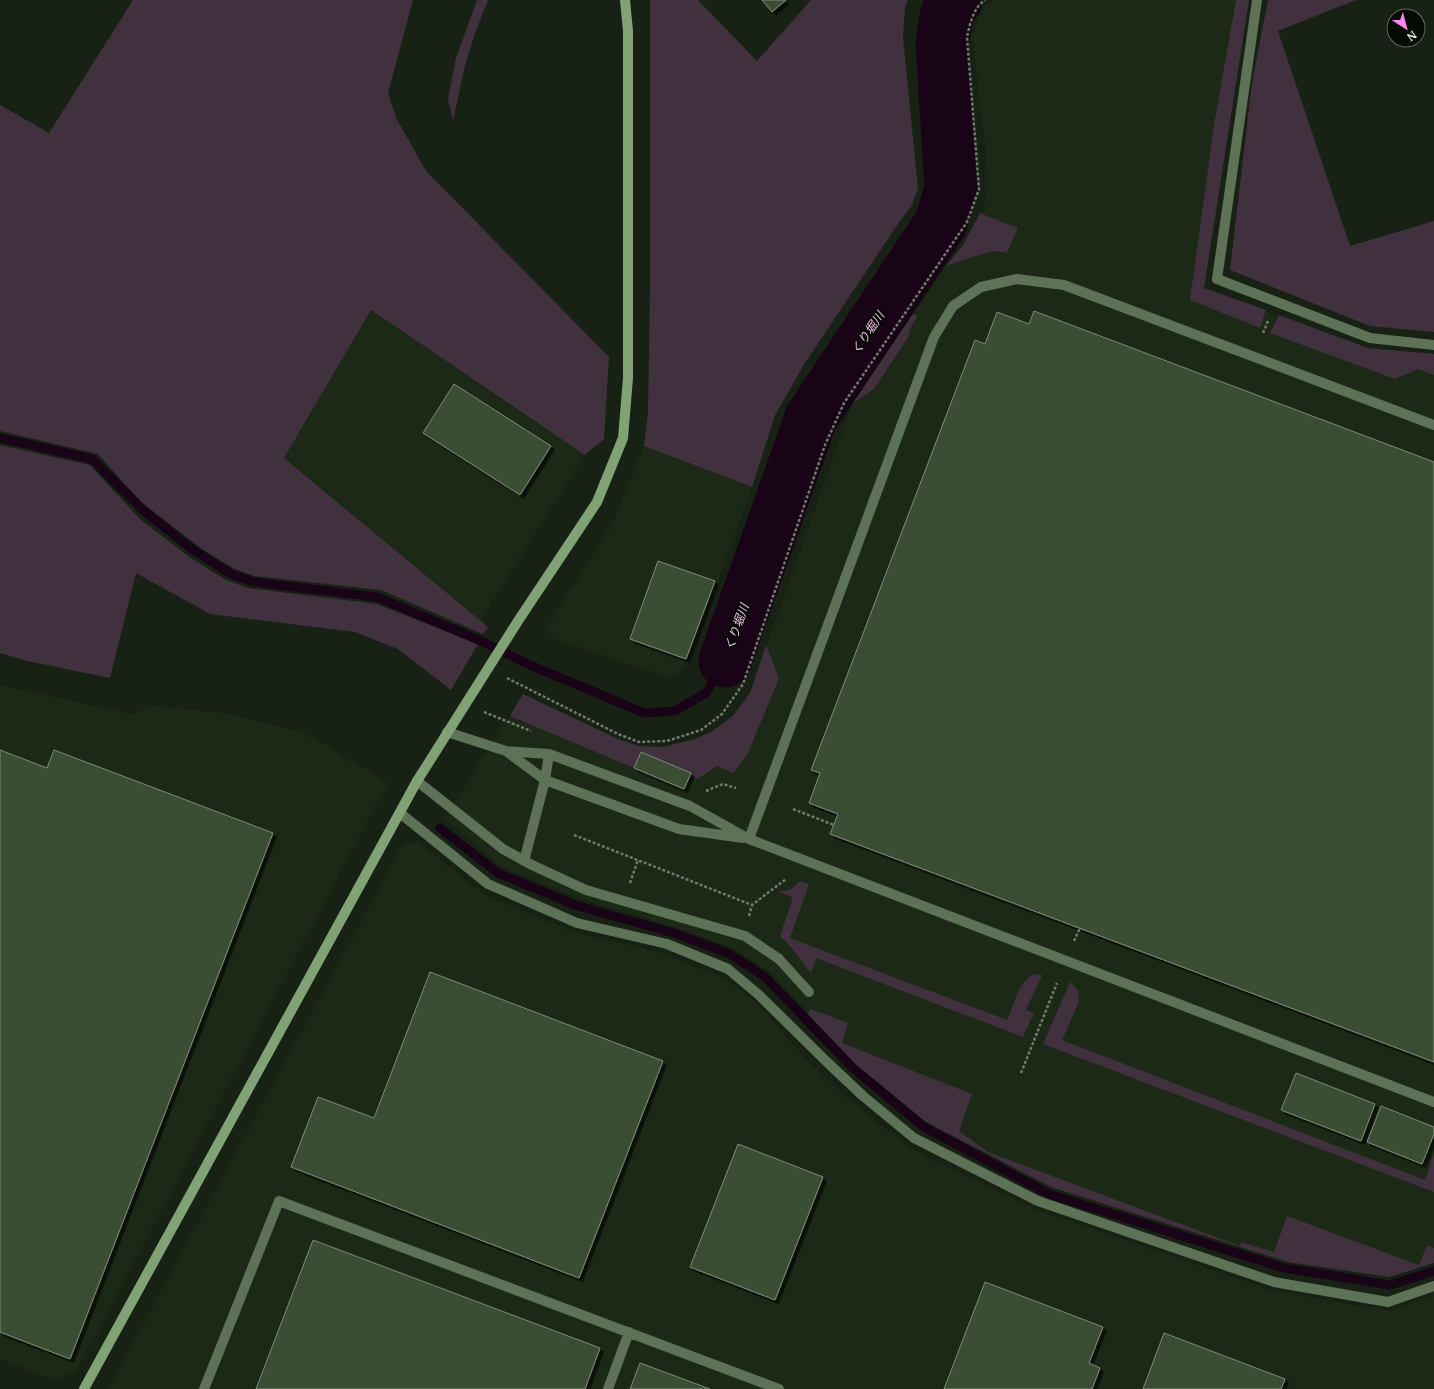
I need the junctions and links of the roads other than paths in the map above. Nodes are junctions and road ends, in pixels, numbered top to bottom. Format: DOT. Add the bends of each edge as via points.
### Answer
graph roads {
  1 [pos="625,0"];
  2 [pos="1257,0"];
  3 [pos="1434,345"];
  4 [pos="1434,425"];
  5 [pos="447,732"];
  6 [pos="506,751"];
  7 [pos="550,754"];
  8 [pos="417,780"];
  9 [pos="545,780"];
  10 [pos="400,813"];
  11 [pos="749,839"];
  12 [pos="524,861"];
  13 [pos="809,992"];
  14 [pos="1434,1102"];
  15 [pos="1434,1286"];
  16 [pos="629,1332"];
  17 [pos="84,1389"];
  18 [pos="204,1389"];
  19 [pos="608,1389"];
  20 [pos="779,1389"];
  1 -- 5 [label="street" via="628,30 628,378 623,438 597,502"];
  2 -- 3 [label="street" via="1216,279 1370,338"];
  4 -- 11 [label="street" via="1064,285 1017,278 981,286 953,306 934,337"];
  5 -- 6 [label="street"];
  5 -- 8 [label="street"];
  6 -- 7 [label="street"];
  6 -- 9 [label="street"];
  7 -- 9 [label="street"];
  7 -- 11 [label="street" via="690,806"];
  8 -- 10 [label="street"];
  8 -- 12 [label="street" via="503,849"];
  9 -- 11 [label="street" via="679,829"];
  9 -- 12 [label="street"];
  10 -- 15 [label="street" via="488,884 577,923 668,944 728,969 759,995 863,1096 914,1138 1038,1201 1274,1282 1388,1302"];
  10 -- 17 [label="street"];
  11 -- 14 [label="street"];
  12 -- 13 [label="street" via="586,890 744,936 780,959"];
  16 -- 18 [label="street" via="279,1201"];
  16 -- 19 [label="street"];
  16 -- 20 [label="street"];
}
